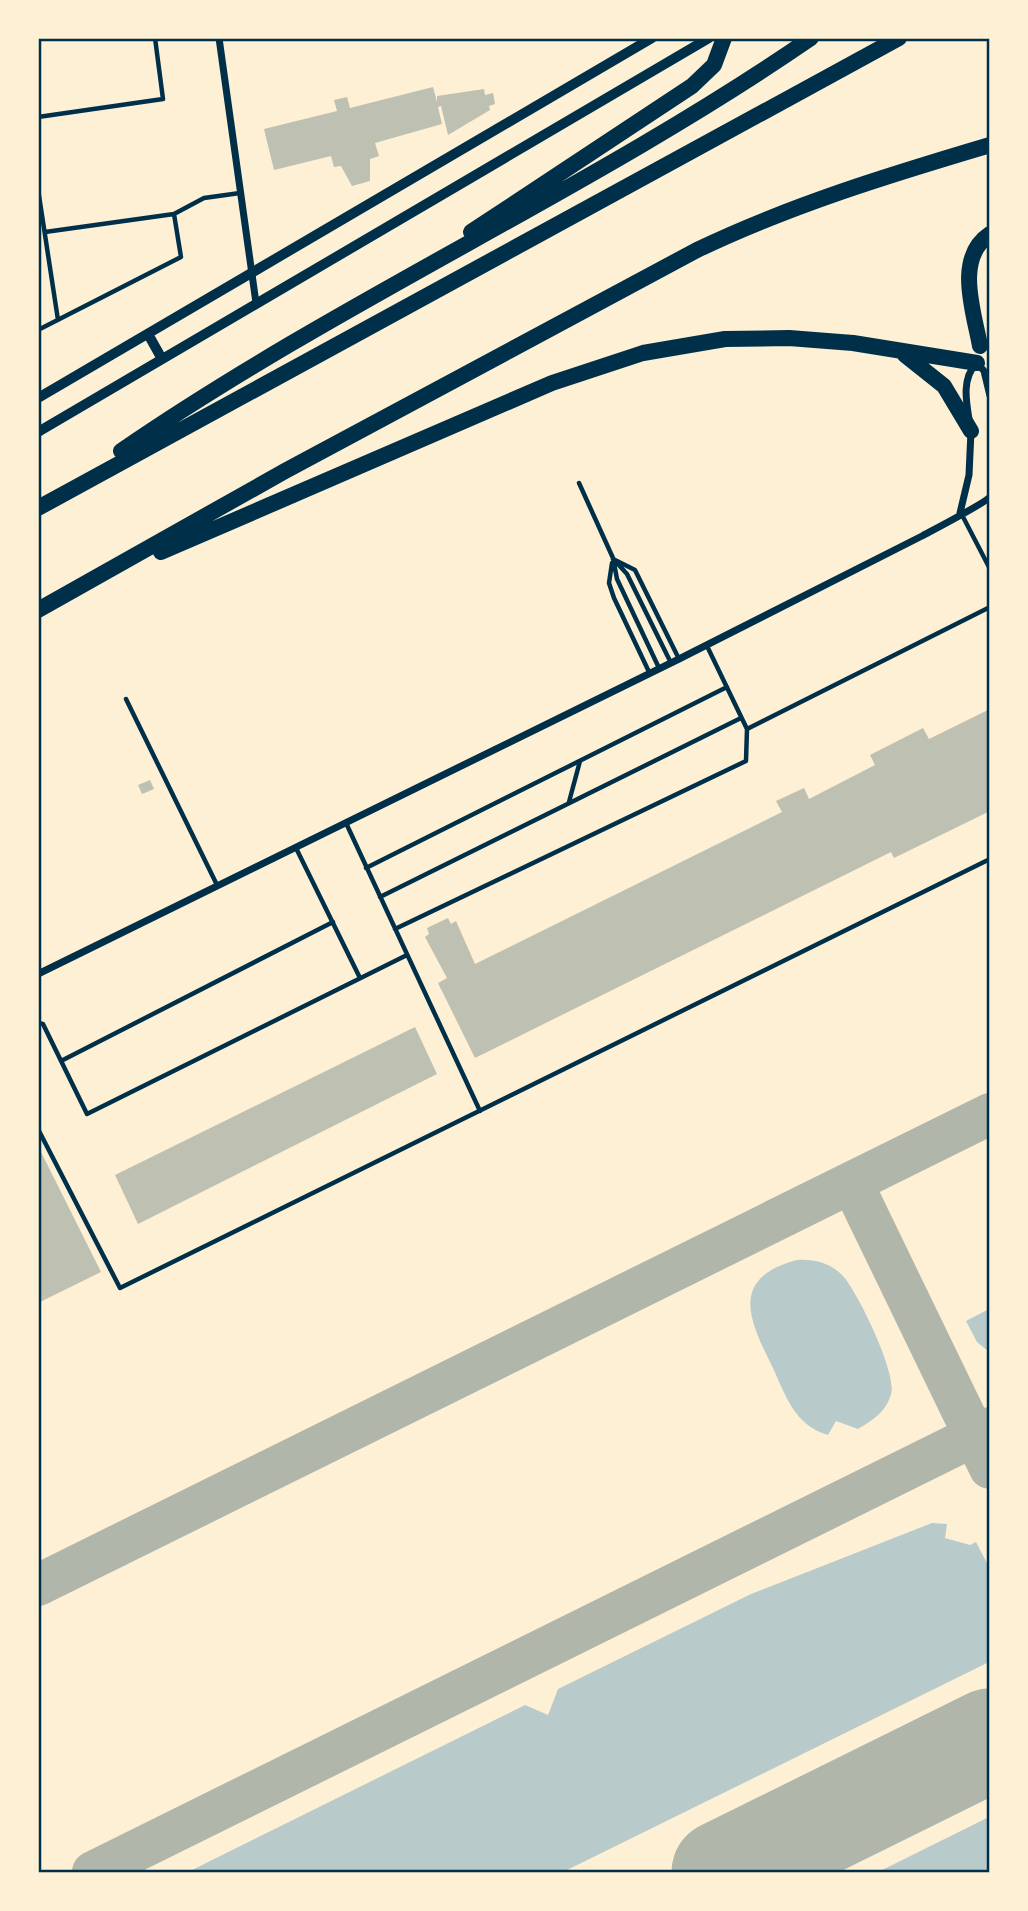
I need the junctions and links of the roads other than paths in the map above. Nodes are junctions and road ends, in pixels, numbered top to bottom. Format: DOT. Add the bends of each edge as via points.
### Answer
graph roads {
  1 [pos="46,38"];
  2 [pos="155,38"];
  3 [pos="219,38"];
  4 [pos="652,38"];
  5 [pos="709,38"];
  6 [pos="724,38"];
  7 [pos="811,38"];
  8 [pos="899,38"];
  9 [pos="38,40"];
  10 [pos="38,117"];
  11 [pos="989,145"];
  12 [pos="38,189"];
  13 [pos="240,193"];
  14 [pos="174,214"];
  15 [pos="45,232"];
  16 [pos="989,234"];
  17 [pos="419,271"];
  18 [pos="252,273"];
  19 [pos="256,303"];
  20 [pos="58,320"];
  21 [pos="38,330"];
  22 [pos="148,334"];
  23 [pos="984,343"];
  24 [pos="896,351"];
  25 [pos="162,359"];
  26 [pos="983,363"];
  27 [pos="989,396"];
  28 [pos="38,398"];
  29 [pos="971,431"];
  30 [pos="38,432"];
  31 [pos="579,483"];
  32 [pos="55,496"];
  33 [pos="989,497"];
  34 [pos="38,508"];
  35 [pos="960,513"];
  36 [pos="613,558"];
  37 [pos="989,569"];
  38 [pos="91,582"];
  39 [pos="989,607"];
  40 [pos="38,610"];
  41 [pos="706,646"];
  42 [pos="679,659"];
  43 [pos="671,663"];
  44 [pos="660,669"];
  45 [pos="650,674"];
  46 [pos="726,687"];
  47 [pos="126,699"];
  48 [pos="741,718"];
  49 [pos="747,729"];
  50 [pos="580,761"];
  51 [pos="569,803"];
  52 [pos="346,823"];
  53 [pos="296,848"];
  54 [pos="989,859"];
  55 [pos="366,868"];
  56 [pos="218,886"];
  57 [pos="380,897"];
  58 [pos="333,922"];
  59 [pos="395,929"];
  60 [pos="407,955"];
  61 [pos="38,974"];
  62 [pos="360,978"];
  63 [pos="38,1023"];
  64 [pos="61,1061"];
  65 [pos="480,1111"];
  66 [pos="38,1129"];
  1 -- 9 [label="lane"];
  2 -- 10 [label="lane" via="163,99"];
  3 -- 13 [label="street"];
  4 -- 18 [label="street"];
  5 -- 19 [label="street"];
  6 -- 17 [label="highway" via="714,65 692,86"];
  7 -- 17 [label="highway" via="650,143"];
  8 -- 32 [label="highway"];
  11 -- 38 [label="highway" via="812,201 697,250 285,471"];
  12 -- 15 [label="lane"];
  13 -- 14 [label="lane" via="204,198"];
  13 -- 18 [label="street"];
  14 -- 15 [label="lane"];
  14 -- 20 [label="lane" via="181,257"];
  15 -- 20 [label="lane"];
  16 -- 23 [label="highway" via="972,253 969,268"];
  17 -- 32 [label="highway" via="199,397"];
  18 -- 19 [label="street"];
  18 -- 22 [label="street"];
  19 -- 25 [label="street"];
  20 -- 21 [label="lane"];
  22 -- 25 [label="street"];
  22 -- 28 [label="street"];
  23 -- 26 [label="street"];
  24 -- 26 [label="highway"];
  24 -- 29 [label="highway" via="940,382"];
  24 -- 38 [label="highway" via="770,337 705,342 626,357 552,383"];
  25 -- 30 [label="street"];
  26 -- 27 [label="street"];
  26 -- 29 [label="street" via="969,370"];
  29 -- 35 [label="street" via="969,475"];
  31 -- 36 [label="lane"];
  32 -- 34 [label="highway"];
  33 -- 35 [label="street"];
  35 -- 37 [label="lane"];
  35 -- 41 [label="street"];
  36 -- 42 [label="lane" via="635,570"];
  36 -- 43 [label="lane" via="627,574"];
  36 -- 44 [label="lane" via="617,579"];
  36 -- 45 [label="lane" via="611,591"];
  38 -- 40 [label="highway"];
  39 -- 49 [label="lane"];
  41 -- 42 [label="street"];
  41 -- 46 [label="lane"];
  42 -- 43 [label="street"];
  43 -- 44 [label="street"];
  44 -- 45 [label="street"];
  45 -- 52 [label="street"];
  46 -- 48 [label="lane"];
  46 -- 50 [label="lane"];
  47 -- 56 [label="lane"];
  48 -- 49 [label="lane"];
  48 -- 51 [label="lane"];
  49 -- 59 [label="lane" via="746,761"];
  50 -- 51 [label="lane"];
  50 -- 55 [label="lane"];
  51 -- 57 [label="lane"];
  52 -- 53 [label="street"];
  52 -- 55 [label="lane"];
  53 -- 56 [label="street"];
  53 -- 58 [label="lane"];
  54 -- 65 [label="lane"];
  55 -- 57 [label="lane"];
  56 -- 61 [label="street"];
  57 -- 59 [label="lane"];
  58 -- 62 [label="lane"];
  58 -- 64 [label="lane"];
  59 -- 60 [label="lane"];
  60 -- 62 [label="lane"];
  60 -- 65 [label="lane"];
  62 -- 64 [label="lane" via="87,1114"];
  63 -- 64 [label="lane" via="43,1024"];
  65 -- 66 [label="lane" via="120,1289"];
}
